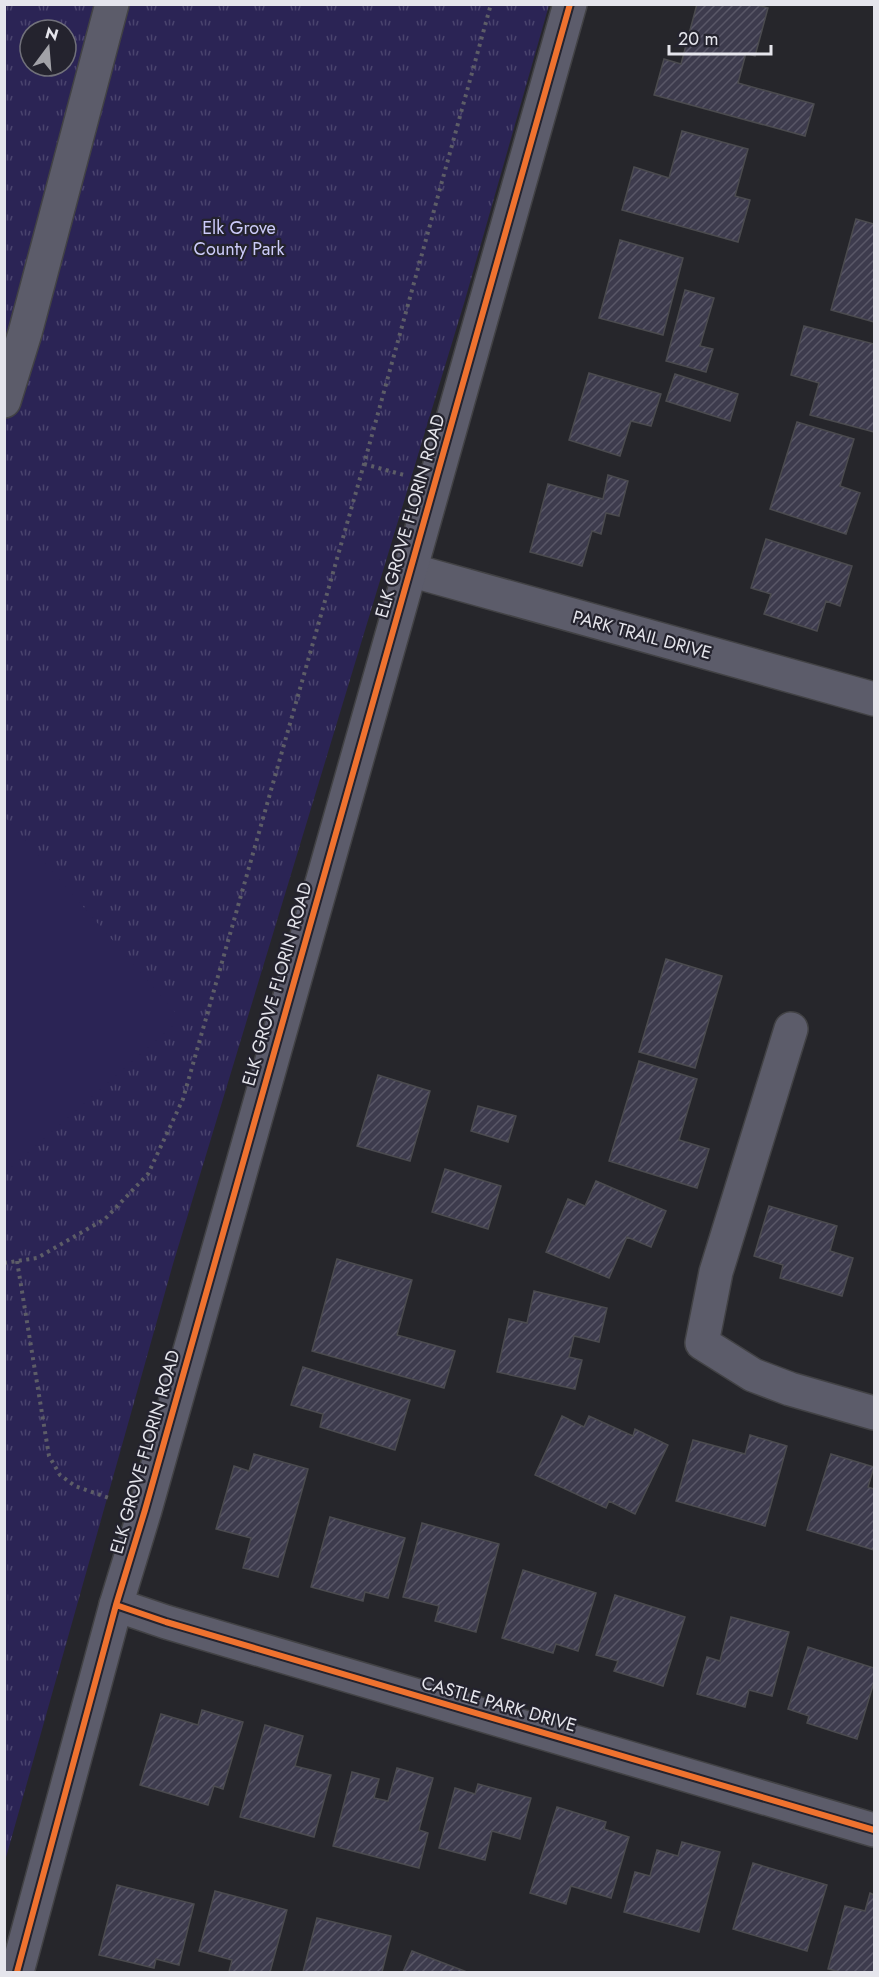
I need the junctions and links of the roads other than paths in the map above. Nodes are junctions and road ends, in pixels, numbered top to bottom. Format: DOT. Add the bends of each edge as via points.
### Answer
graph roads {
  1 [pos="112,4"];
  2 [pos="570,4"];
  3 [pos="4,401"];
  4 [pos="410,570"];
  5 [pos="874,699"];
  6 [pos="791,1029"];
  7 [pos="874,1413"];
  8 [pos="116,1605"];
  9 [pos="874,1830"];
  10 [pos="17,1972"];
  1 -- 3 [label="street"];
  2 -- 4 [label="main road, ELK GROVE FLORIN ROAD"];
  4 -- 5 [label="street, PARK TRAIL DRIVE"];
  4 -- 8 [label="main road, ELK GROVE FLORIN ROAD"];
  6 -- 7 [label="street" via="716,1272 702,1343 753,1375"];
  8 -- 9 [label="street, CASTLE PARK DRIVE"];
  8 -- 10 [label="main road, ELK GROVE FLORIN ROAD"];
}
